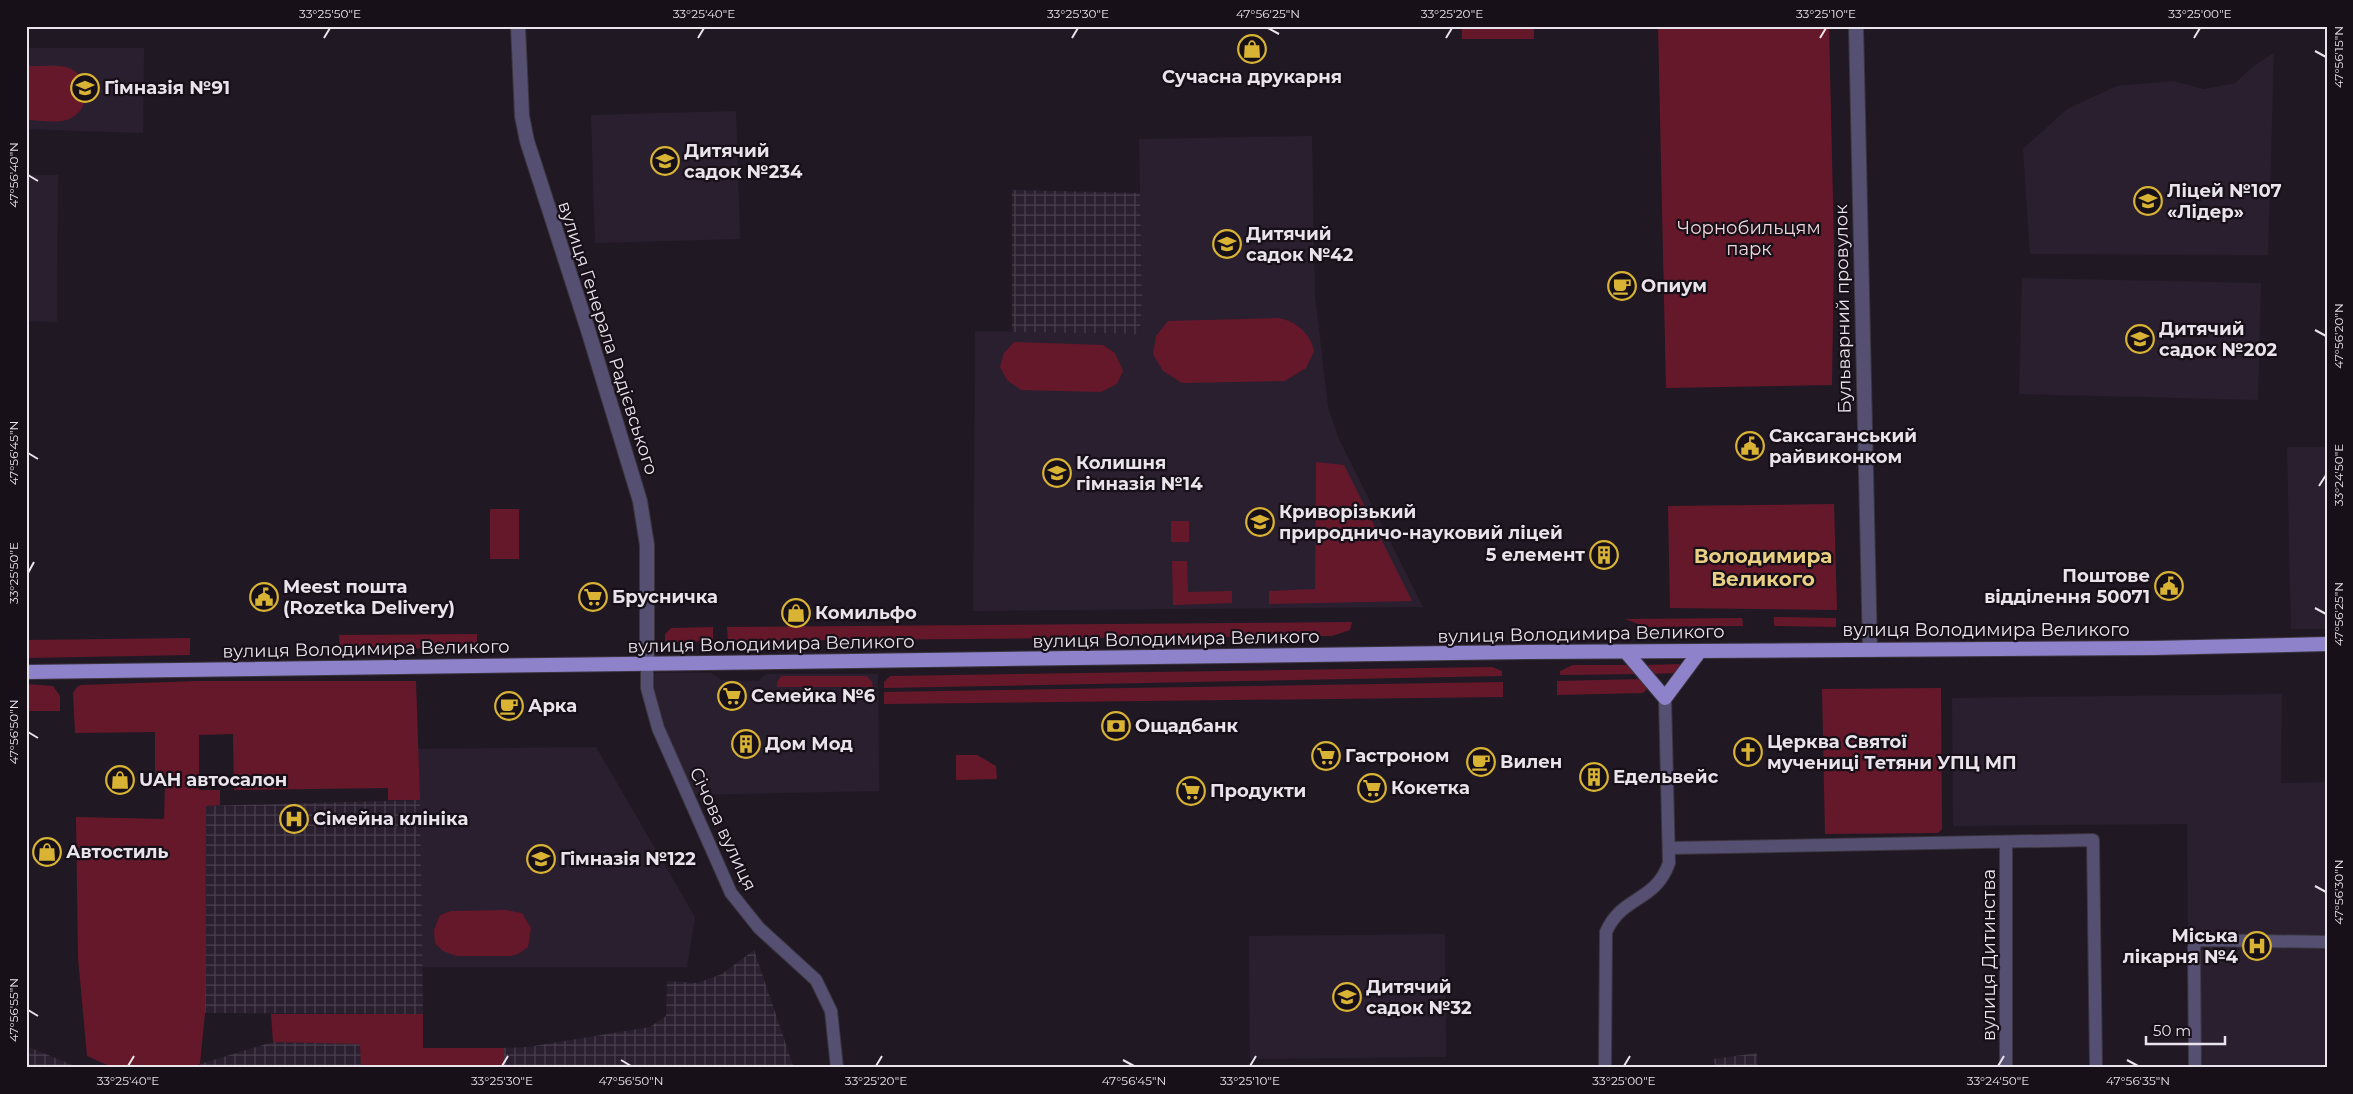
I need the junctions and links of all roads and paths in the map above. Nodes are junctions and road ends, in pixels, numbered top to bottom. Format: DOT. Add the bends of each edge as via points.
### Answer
graph roads {
  1 [pos="518,26"];
  2 [pos="1856,26"];
  3 [pos="2327,644"];
  4 [pos="1870,650"];
  5 [pos="1700,651"];
  6 [pos="1626,652"];
  7 [pos="647,664"];
  8 [pos="26,672"];
  9 [pos="1665,698"];
  10 [pos="2006,842"];
  11 [pos="1670,848"];
  12 [pos="2327,942"];
  13 [pos="836,1068"];
  14 [pos="1605,1068"];
  15 [pos="2006,1068"];
  16 [pos="2096,1068"];
  17 [pos="2195,1068"];
  1 -- 7 [label="street, вулиця Генерала Радієвського" via="521,107 536,177 588,330 640,501 647,545"];
  2 -- 4 [label="street, Бульварний провулок"];
  3 -- 4 [label="main road, вулиця Володимира Великого"];
  4 -- 5 [label="main road, вулиця Володимира Великого"];
  5 -- 6 [label="main road, вулиця Володимира Великого"];
  5 -- 9 [label="main road"];
  6 -- 7 [label="main road, вулиця Володимира Великого"];
  6 -- 9 [label="main road"];
  7 -- 8 [label="main road, вулиця Володимира Великого"];
  7 -- 13 [label="street, Січова вулиця" via="647,688 658,728 731,893 759,928 816,980 831,1011"];
  9 -- 11 [label="street"];
  10 -- 11 [label="street"];
  10 -- 15 [label="street, вулиця Дитинства"];
  10 -- 16 [label="street" via="2093,840"];
  11 -- 14 [label="street" via="1669,863 1657,886 1619,911 1606,932"];
  12 -- 17 [label="street" via="2196,942"];
}
